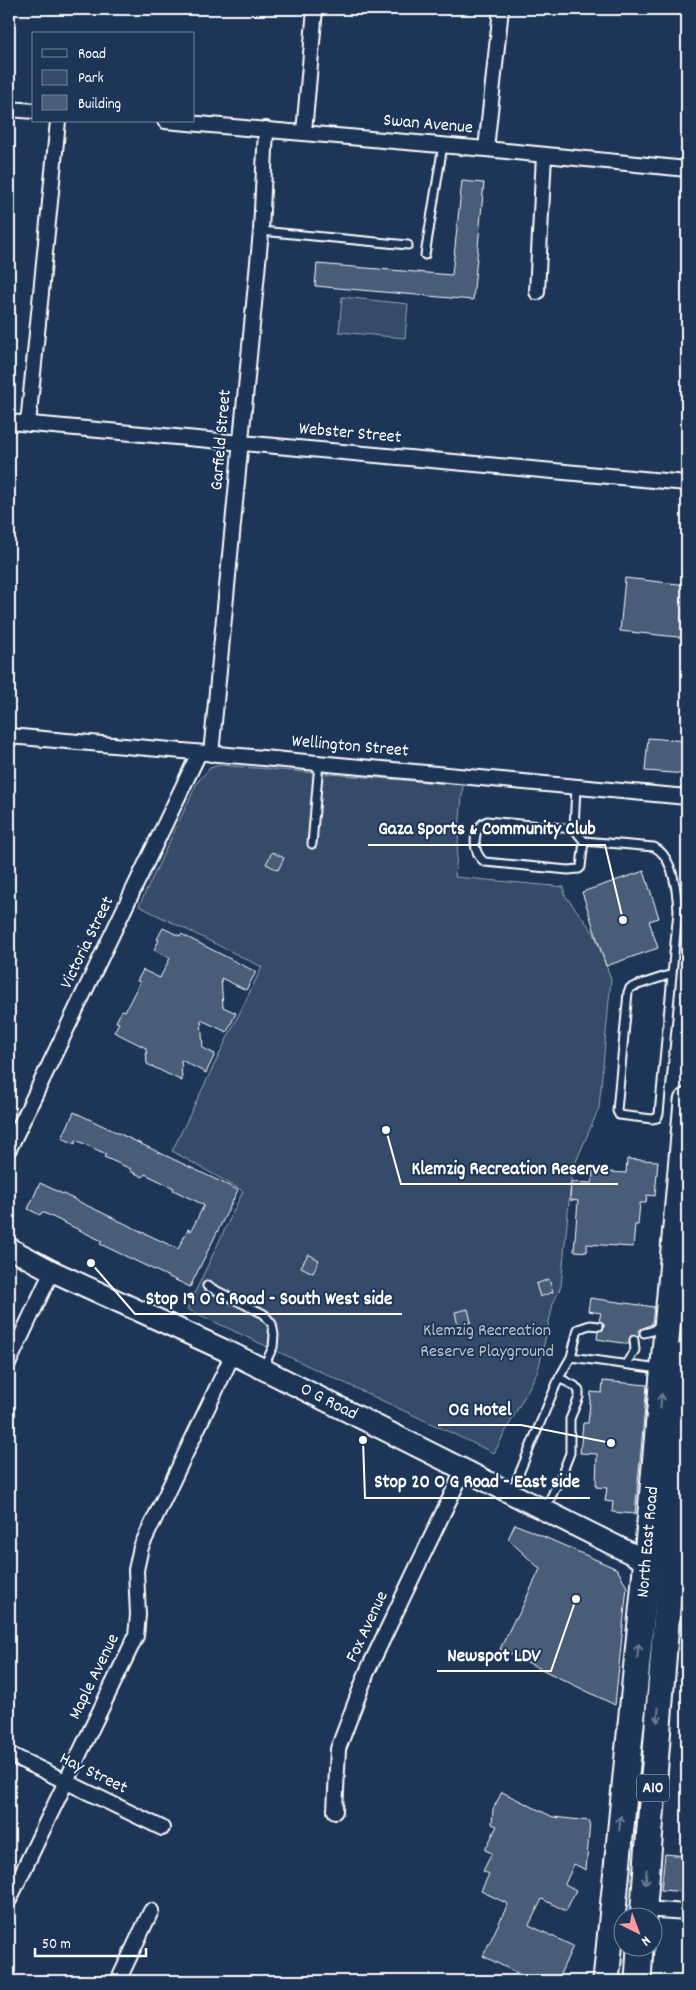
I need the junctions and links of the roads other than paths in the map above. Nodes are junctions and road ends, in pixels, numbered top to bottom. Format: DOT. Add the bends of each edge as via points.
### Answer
graph roads {
  1 [pos="315,9"];
  2 [pos="501,9"];
  3 [pos="9,109"];
  4 [pos="32,111"];
  5 [pos="58,122"];
  6 [pos="179,122"];
  7 [pos="266,128"];
  8 [pos="304,132"];
  9 [pos="443,145"];
  10 [pos="486,149"];
  11 [pos="544,156"];
  12 [pos="687,169"];
  13 [pos="261,231"];
  14 [pos="408,245"];
  15 [pos="425,255"];
  16 [pos="537,292"];
  17 [pos="9,422"];
  18 [pos="28,424"];
  19 [pos="241,443"];
  20 [pos="687,483"];
  21 [pos="9,736"];
  22 [pos="205,753"];
  23 [pos="318,763"];
  24 [pos="576,787"];
  25 [pos="687,797"];
  26 [pos="574,829"];
  27 [pos="584,841"];
  28 [pos="312,844"];
  29 [pos="672,974"];
  30 [pos="687,1101"];
  31 [pos="9,1149"];
  32 [pos="9,1248"];
  33 [pos="52,1271"];
  34 [pos="207,1286"];
  35 [pos="668,1319"];
  36 [pos="599,1326"];
  37 [pos="644,1333"];
  38 [pos="634,1340"];
  39 [pos="233,1354"];
  40 [pos="687,1354"];
  41 [pos="571,1357"];
  42 [pos="9,1362"];
  43 [pos="626,1364"];
  44 [pos="262,1368"];
  45 [pos="664,1369"];
  46 [pos="559,1378"];
  47 [pos="464,1469"];
  48 [pos="511,1493"];
  49 [pos="544,1511"];
  50 [pos="646,1561"];
  51 [pos="678,1574"];
  52 [pos="9,1754"];
  53 [pos="65,1782"];
  54 [pos="335,1811"];
  55 [pos="162,1828"];
  56 [pos="9,1900"];
  57 [pos="612,1906"];
  58 [pos="621,1908"];
  59 [pos="644,1908"];
  60 [pos="151,1911"];
  61 [pos="687,1912"];
  62 [pos="664,1913"];
  63 [pos="639,1958"];
  64 [pos="118,1981"];
  65 [pos="606,1981"];
  66 [pos="638,1981"];
  1 -- 8 [label="street"];
  2 -- 10 [label="street"];
  3 -- 4 [label="street"];
  5 -- 18 [label="street"];
  6 -- 7 [label="street, Swan Avenue"];
  7 -- 8 [label="street, Swan Avenue"];
  7 -- 13 [label="street, Garfield Street"];
  8 -- 9 [label="street, Swan Avenue"];
  9 -- 10 [label="street, Swan Avenue"];
  9 -- 15 [label="lane"];
  10 -- 11 [label="street, Swan Avenue"];
  11 -- 12 [label="street, Swan Avenue"];
  11 -- 16 [label="street"];
  13 -- 14 [label="lane"];
  13 -- 19 [label="street, Garfield Street"];
  17 -- 18 [label="street, Webster Street"];
  18 -- 19 [label="street, Webster Street"];
  19 -- 20 [label="street, Webster Street"];
  19 -- 22 [label="street, Garfield Street"];
  21 -- 22 [label="street, Wellington Street"];
  22 -- 23 [label="street, Wellington Street"];
  22 -- 31 [label="street, Victoria Street"];
  23 -- 24 [label="street, Wellington Street"];
  23 -- 28 [label="lane"];
  24 -- 25 [label="street, Wellington Street"];
  24 -- 26 [label="lane"];
  26 -- 27 [label="lane"];
  26 -- 27 [label="lane" via="487,821 477,828 475,852 485,862 576,870 581,866"];
  27 -- 29 [label="lane" via="654,848 664,856 678,893"];
  29 -- 29 [label="lane" via="659,1114 652,1120 619,1115 628,992 630,988"];
  30 -- 35 [label="highway, North East Road / A10"];
  32 -- 33 [label="main road, O G Road"];
  33 -- 39 [label="main road, O G Road"];
  33 -- 42 [label="street"];
  34 -- 44 [label="lane" via="264,1314 272,1324 273,1347"];
  35 -- 37 [label="lane"];
  35 -- 45 [label="highway, North East Road / A10"];
  36 -- 41 [label="lane" via="590,1325 578,1330"];
  38 -- 43 [label="lane" via="635,1350"];
  39 -- 44 [label="main road, O G Road"];
  39 -- 53 [label="street, Maple Avenue" via="141,1547 136,1570 136,1636"];
  40 -- 51 [label="highway, North East Road / A10"];
  41 -- 43 [label="lane"];
  41 -- 46 [label="lane"];
  43 -- 45 [label="lane"];
  44 -- 47 [label="main road, O G Road"];
  50 -- 45 [label="highway, North East Road / A10, one-way"];
  46 -- 48 [label="lane"];
  46 -- 49 [label="lane" via="575,1386 579,1398 570,1419 570,1452"];
  47 -- 48 [label="main road, O G Road"];
  47 -- 54 [label="street, Fox Avenue" via="367,1672 338,1749"];
  48 -- 49 [label="main road, O G Road"];
  49 -- 50 [label="main road, O G Road"];
  50 -- 51 [label="highway"];
  57 -- 50 [label="highway, North East Road / A10, one-way"];
  51 -- 59 [label="highway, North East Road / A10, one-way"];
  52 -- 53 [label="street, Hay Street"];
  53 -- 55 [label="street, Hay Street"];
  53 -- 56 [label="street, Maple Avenue"];
  57 -- 58 [label="highway"];
  57 -- 65 [label="highway, North East Road / A10"];
  60 -- 64 [label="street"];
  61 -- 62 [label="street"];
  63 -- 66 [label="highway"];
}
